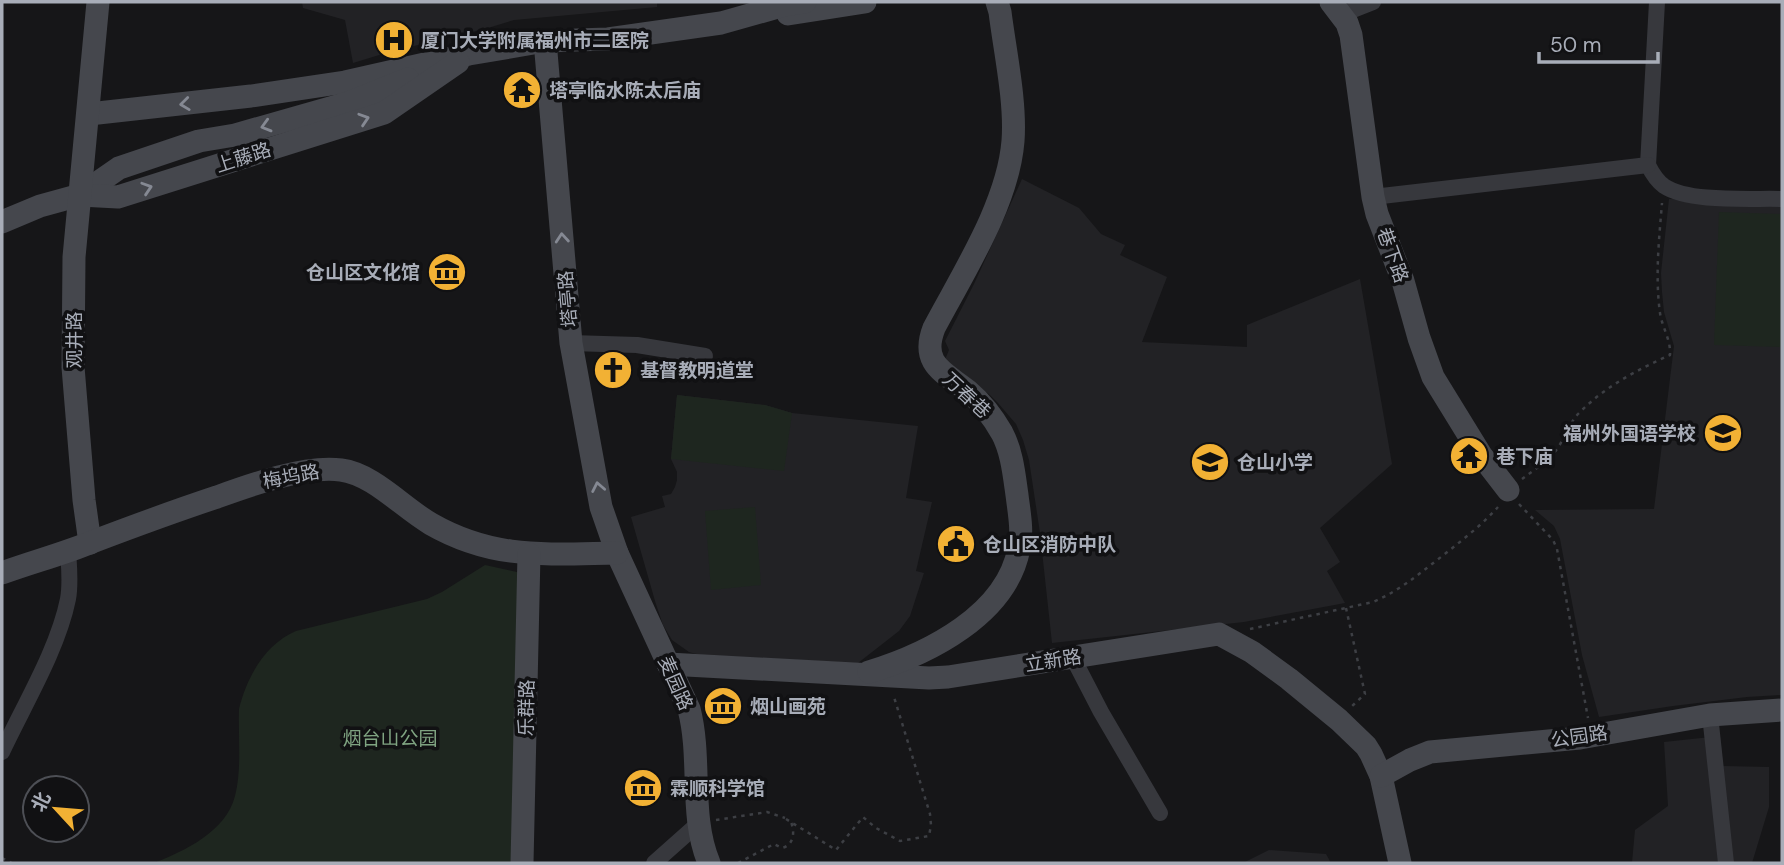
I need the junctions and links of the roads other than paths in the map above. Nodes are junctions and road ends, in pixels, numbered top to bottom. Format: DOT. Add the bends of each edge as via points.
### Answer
graph roads {
  1 [pos="98,2"];
  2 [pos="805,2"];
  3 [pos="865,2"];
  4 [pos="997,2"];
  5 [pos="1373,2"];
  6 [pos="1657,2"];
  7 [pos="1336,8"];
  8 [pos="545,41"];
  9 [pos="469,54"];
  10 [pos="251,96"];
  11 [pos="87,125"];
  12 [pos="199,141"];
  13 [pos="1648,165"];
  14 [pos="80,195"];
  15 [pos="1373,197"];
  16 [pos="1782,199"];
  17 [pos="2,222"];
  18 [pos="571,343"];
  19 [pos="705,356"];
  20 [pos="1508,490"];
  21 [pos="79,547"];
  22 [pos="617,553"];
  23 [pos="529,554"];
  24 [pos="2,573"];
  25 [pos="1072,656"];
  26 [pos="668,664"];
  27 [pos="858,675"];
  28 [pos="1782,710"];
  29 [pos="1710,715"];
  30 [pos="2,752"];
  31 [pos="1381,776"];
  32 [pos="1160,813"];
  33 [pos="699,823"];
  34 [pos="522,863"];
  35 [pos="654,863"];
  36 [pos="709,863"];
  37 [pos="1400,863"];
  38 [pos="1728,863"];
  1 -- 11 [label="street, 观井路"];
  2 -- 8 [label="street" via="721,23 608,39"];
  3 -- 8 [label="street" via="757,19 724,33 566,54"];
  4 -- 27 [label="street, 万春巷" via="1012,103 1011,156 1003,190 934,328 929,352 943,374 989,413 1002,434 1013,467 1019,549 1002,589 976,618 921,651"];
  5 -- 7 [label="street"];
  6 -- 13 [label="street"];
  7 -- 15 [label="street, 巷下路" via="1353,45"];
  8 -- 9 [label="street"];
  18 -- 8 [label="street, 塔亭路, one-way"];
  9 -- 10 [label="street" via="345,82"];
  9 -- 12 [label="street, one-way" via="351,102"];
  14 -- 9 [label="street, 上藤路, one-way" via="118,197 384,113"];
  10 -- 11 [label="street, one-way"];
  10 -- 12 [label="street"];
  11 -- 14 [label="street, 观井路"];
  12 -- 14 [label="street" via="119,168"];
  13 -- 15 [label="street"];
  13 -- 16 [label="street" via="1664,186 1686,195"];
  14 -- 17 [label="street, 上藤路"];
  14 -- 21 [label="street, 观井路" via="73,367 84,500"];
  15 -- 20 [label="street, 巷下路" via="1433,377"];
  18 -- 19 [label="street" via="636,345"];
  22 -- 18 [label="street, 塔亭路, one-way" via="601,507"];
  21 -- 23 [label="street, 梅坞路" via="259,482 326,469 369,479 416,515 468,542"];
  21 -- 24 [label="street, 梅坞路"];
  21 -- 30 [label="street, 观井路" via="58,631"];
  22 -- 23 [label="street, 梅坞路"];
  22 -- 26 [label="street, 麦园路"];
  23 -- 34 [label="street, 乐群路"];
  25 -- 27 [label="street, 立新路" via="948,677"];
  25 -- 31 [label="street, 立新路" via="1219,634 1262,660 1339,720 1371,754"];
  25 -- 32 [label="street"];
  26 -- 27 [label="street, 立新路"];
  26 -- 33 [label="street, 麦园路" via="692,720"];
  28 -- 29 [label="street, 公园路"];
  29 -- 31 [label="street, 公园路" via="1591,736 1430,752"];
  29 -- 38 [label="street"];
  31 -- 37 [label="street"];
  33 -- 35 [label="street"];
  33 -- 36 [label="street, 麦园路"];
}
